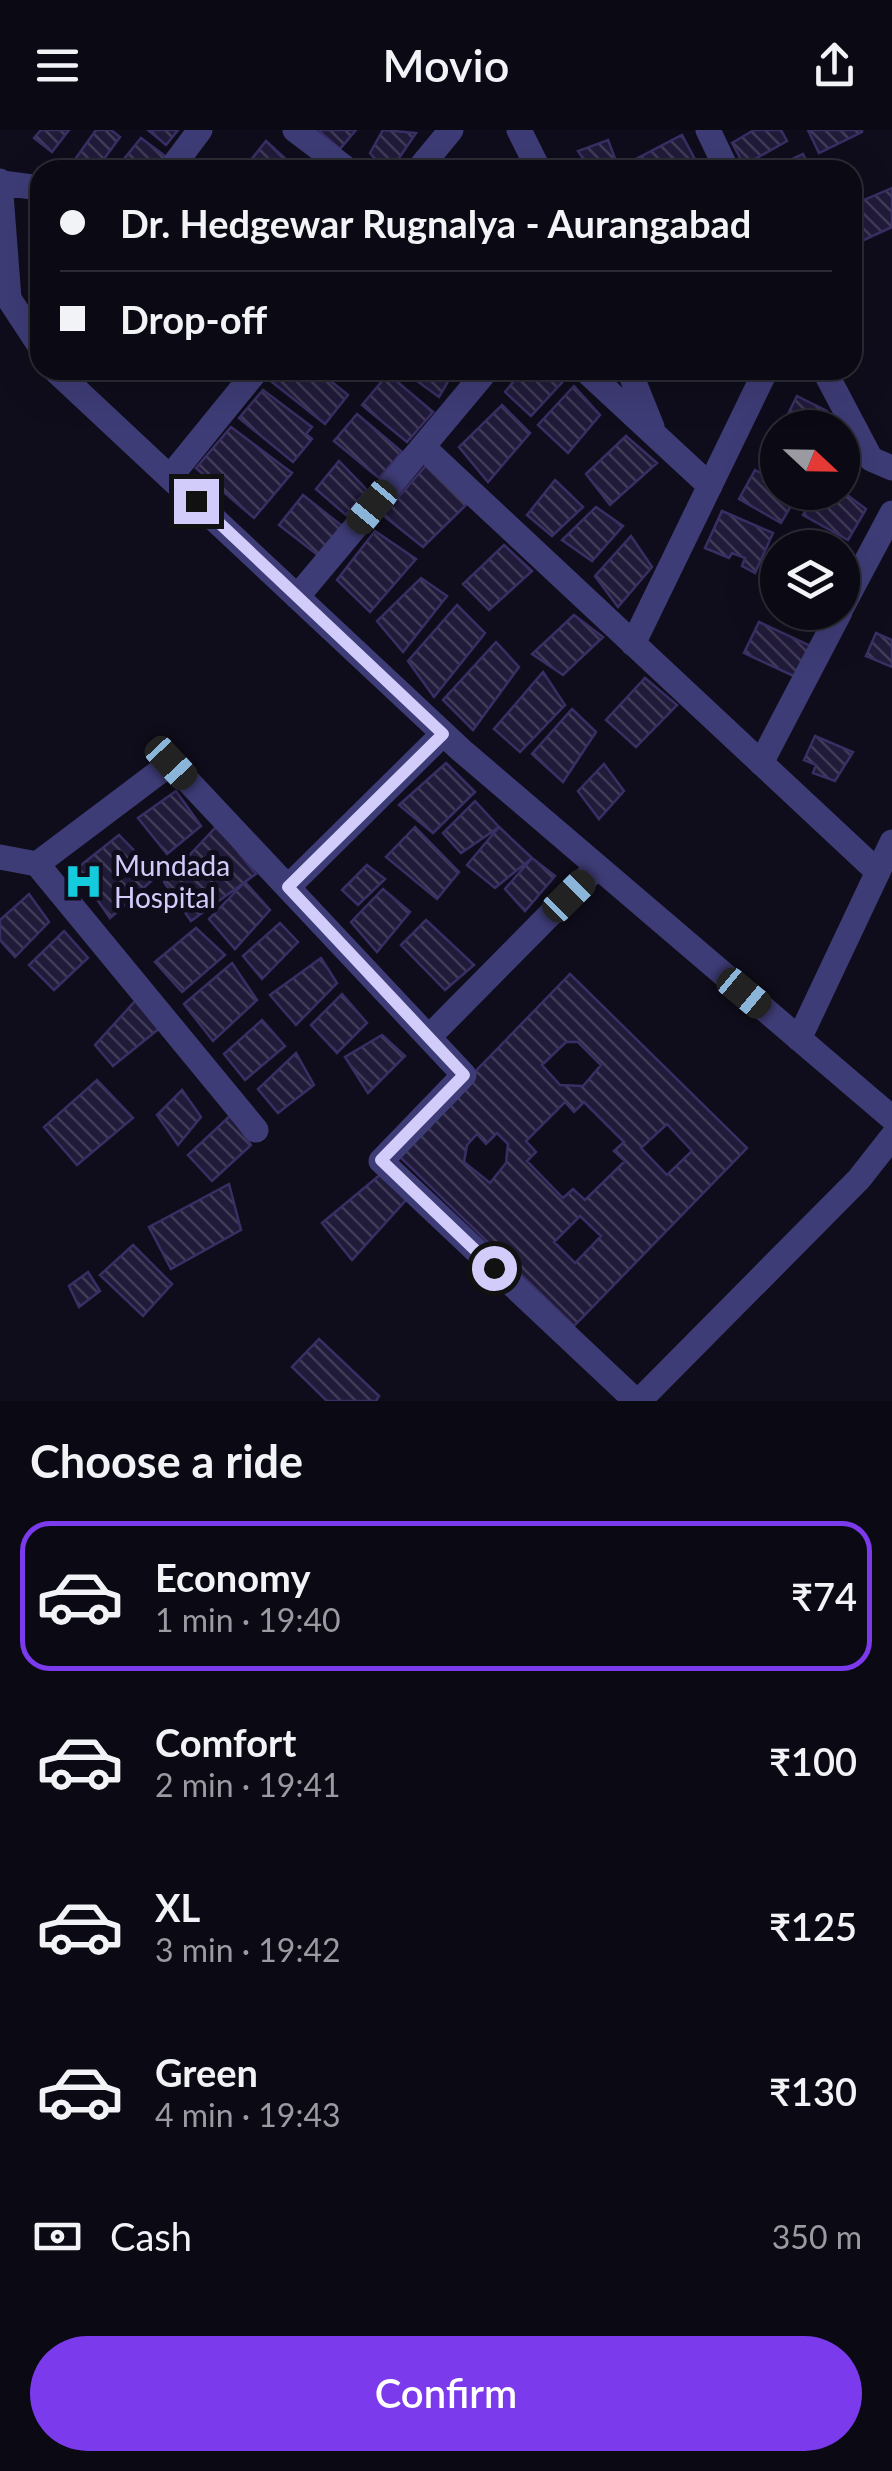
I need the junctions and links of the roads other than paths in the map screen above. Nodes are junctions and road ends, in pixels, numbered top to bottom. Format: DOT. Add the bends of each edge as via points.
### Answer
graph roads {
  1 [pos="200,130"];
  2 [pos="295,130"];
  3 [pos="451,130"];
  4 [pos="521,130"];
  5 [pos="708,130"];
  6 [pos="178,160"];
  7 [pos="335,160"];
  8 [pos="426,160"];
  9 [pos="534,160"];
  10 [pos="722,160"];
  11 [pos="1,182"];
  12 [pos="30,186"];
  13 [pos="30,331"];
  14 [pos="66,380"];
  15 [pos="249,380"];
  16 [pos="479,380"];
  17 [pos="596,380"];
  18 [pos="633,380"];
  19 [pos="761,380"];
  20 [pos="829,380"];
  21 [pos="656,436"];
  22 [pos="422,448"];
  23 [pos="892,468"];
  24 [pos="170,478"];
  25 [pos="710,486"];
  26 [pos="892,513"];
  27 [pos="860,574"];
  28 [pos="298,597"];
  29 [pos="831,630"];
  30 [pos="633,644"];
  31 [pos="443,734"];
  32 [pos="761,763"];
  33 [pos="892,842"];
  34 [pos="0,857"];
  35 [pos="37,864"];
  36 [pos="598,867"];
  37 [pos="878,872"];
  38 [pos="288,887"];
  39 [pos="429,1038"];
  40 [pos="799,1039"];
  41 [pos="892,1118"];
  42 [pos="256,1130"];
  43 [pos="892,1137"];
  44 [pos="638,1401"];
  1 -- 6 [label="street"];
  2 -- 7 [label="street"];
  3 -- 8 [label="street"];
  4 -- 9 [label="street"];
  5 -- 10 [label="street"];
  11 -- 12 [label="street"];
  11 -- 13 [label="street" via="9,299"];
  14 -- 24 [label="street"];
  15 -- 24 [label="street"];
  16 -- 22 [label="street"];
  17 -- 21 [label="street"];
  18 -- 21 [label="street"];
  19 -- 25 [label="street"];
  20 -- 23 [label="street" via="872,460"];
  21 -- 25 [label="street"];
  22 -- 28 [label="street"];
  22 -- 30 [label="street"];
  24 -- 28 [label="street"];
  25 -- 30 [label="street"];
  26 -- 27 [label="street"];
  28 -- 31 [label="street"];
  29 -- 32 [label="street"];
  30 -- 32 [label="street"];
  31 -- 36 [label="street"];
  31 -- 38 [label="street"];
  32 -- 37 [label="street"];
  33 -- 37 [label="street"];
  34 -- 35 [label="street"];
  35 -- 38 [label="street" via="171,763"];
  35 -- 42 [label="street"];
  36 -- 39 [label="street"];
  36 -- 40 [label="street"];
  37 -- 40 [label="street"];
  38 -- 39 [label="street"];
  39 -- 44 [label="street" via="464,1075 381,1160"];
  40 -- 41 [label="street"];
  43 -- 44 [label="street" via="860,1179"];
}
